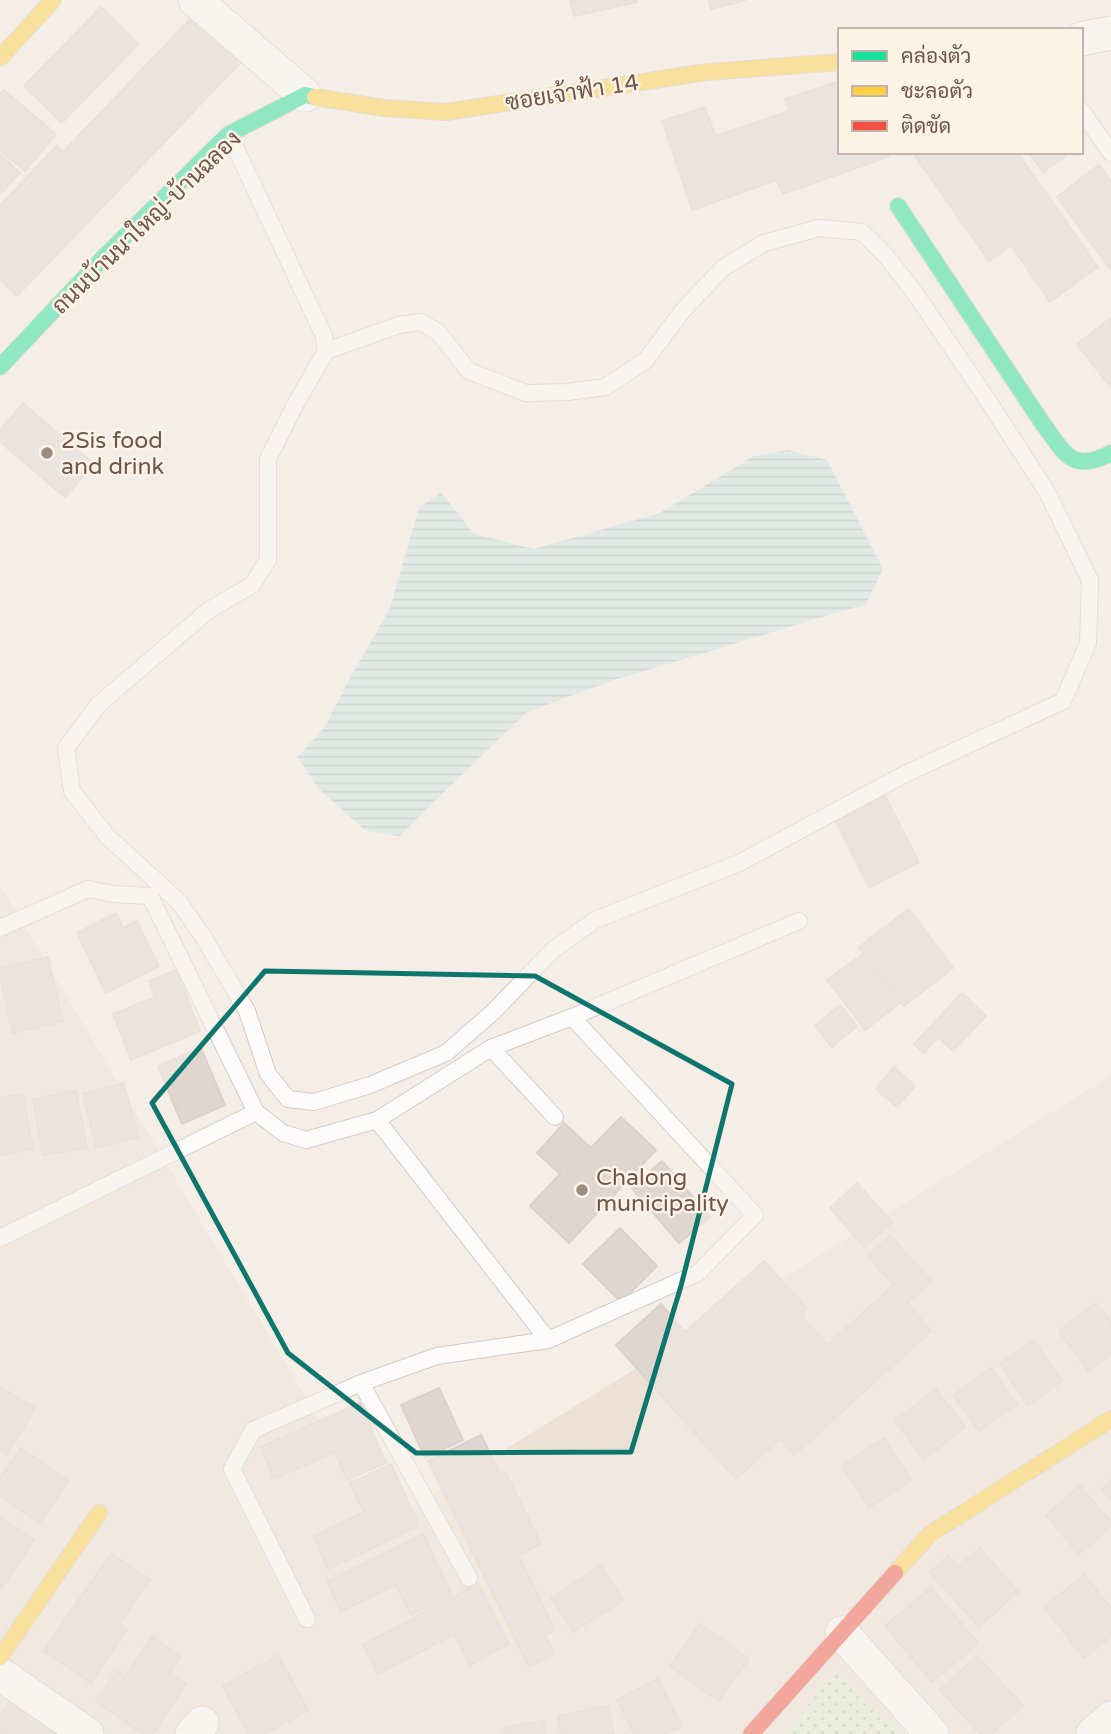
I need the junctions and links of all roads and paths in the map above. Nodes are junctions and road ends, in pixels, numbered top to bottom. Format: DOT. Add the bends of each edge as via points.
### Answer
graph roads {
  1 [pos="53,0"];
  2 [pos="195,0"];
  3 [pos="1111,33"];
  4 [pos="1083,39"];
  5 [pos="0,58"];
  6 [pos="838,62"];
  7 [pos="305,95"];
  8 [pos="1083,113"];
  9 [pos="229,134"];
  10 [pos="1111,153"];
  11 [pos="898,206"];
  12 [pos="326,351"];
  13 [pos="0,367"];
  14 [pos="1111,453"];
  15 [pos="799,921"];
  16 [pos="0,928"];
  17 [pos="572,1017"];
  18 [pos="491,1048"];
  19 [pos="256,1111"];
  20 [pos="555,1117"];
  21 [pos="377,1119"];
  22 [pos="0,1238"];
  23 [pos="548,1340"];
  24 [pos="361,1383"];
  25 [pos="1111,1419"];
  26 [pos="99,1513"];
  27 [pos="469,1578"];
  28 [pos="307,1619"];
  29 [pos="842,1633"];
  30 [pos="0,1657"];
  31 [pos="0,1674"];
  32 [pos="1111,1718"];
  33 [pos="87,1734"];
  34 [pos="751,1734"];
  35 [pos="932,1734"];
  36 [pos="1093,1734"];
  1 -- 5 [label="street"];
  2 -- 7 [label="street"];
  3 -- 4 [label="street"];
  6 -- 7 [label="street, ซอยเจ้าฟ้า 14" via="707,72 446,112"];
  7 -- 9 [label="street, ถนนบ้านนาใหญ่-บ้านฉลอง"];
  8 -- 10 [label="lane"];
  9 -- 12 [label="lane" via="324,336"];
  9 -- 13 [label="street, ถนนบ้านนาใหญ่-บ้านฉลอง"];
  11 -- 14 [label="street" via="1071,458 1083,464"];
  12 -- 12 [label="lane" via="399,325 421,322 438,332 469,371 526,393 605,387 645,360 684,309 723,268 743,255 764,243 819,228 862,232 917,296 1047,492 1090,580 1088,643 1063,701 905,775 739,863 595,920 553,950 446,1053 370,1085 314,1102 288,1099 268,1074 247,1011 179,902 107,836 72,792 66,748 99,704 209,610 252,585 268,560 268,459"];
  15 -- 17 [label="lane"];
  16 -- 19 [label="lane" via="88,889 150,896"];
  17 -- 18 [label="lane"];
  17 -- 23 [label="lane" via="755,1215 698,1273"];
  18 -- 20 [label="lane"];
  18 -- 21 [label="lane"];
  19 -- 21 [label="lane" via="283,1133 306,1140"];
  19 -- 22 [label="lane"];
  21 -- 23 [label="lane"];
  23 -- 24 [label="lane" via="437,1356"];
  24 -- 27 [label="lane"];
  24 -- 28 [label="lane" via="253,1430 232,1469"];
  25 -- 29 [label="street" via="930,1534"];
  26 -- 30 [label="street"];
  29 -- 34 [label="street"];
  29 -- 35 [label="street"];
  31 -- 33 [label="street"];
  32 -- 36 [label="street"];
}
